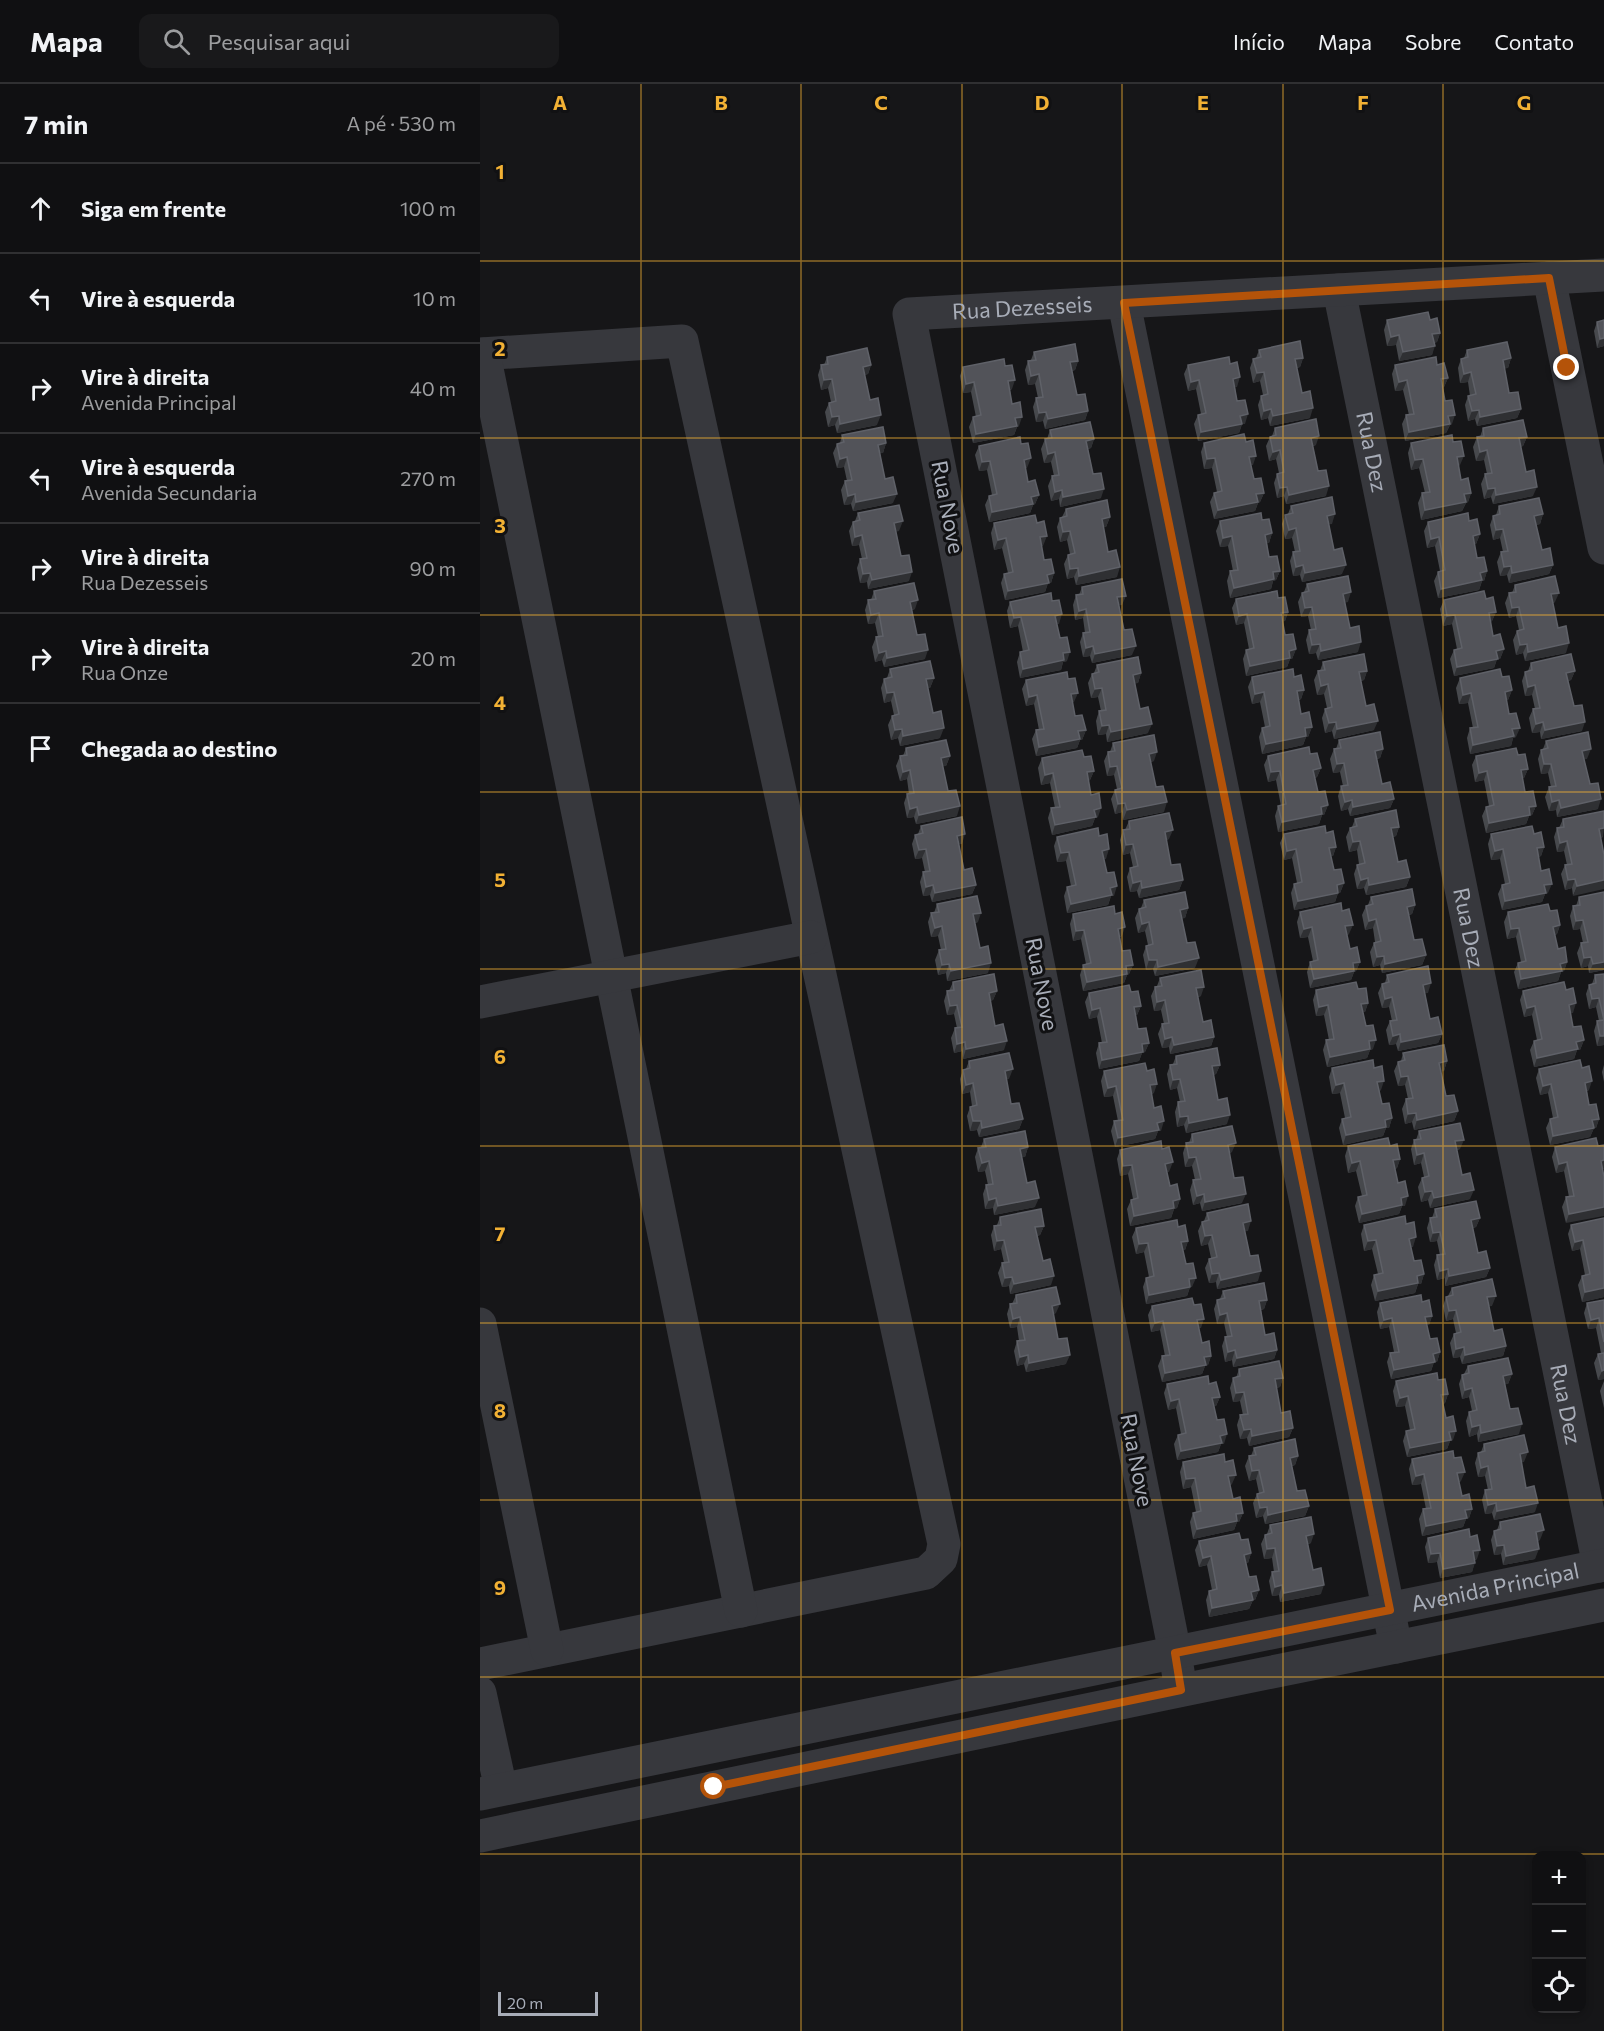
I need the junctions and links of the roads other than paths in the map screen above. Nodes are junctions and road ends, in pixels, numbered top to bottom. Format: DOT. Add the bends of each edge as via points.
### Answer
graph roads {
  1 [pos="1604,275"];
  2 [pos="1549,278"];
  3 [pos="1339,290"];
  4 [pos="1124,303"];
  5 [pos="909,314"];
  6 [pos="482,354"];
  7 [pos="1604,548"];
  8 [pos="811,937"];
  9 [pos="611,976"];
  10 [pos="480,1002"];
  11 [pos="480,1324"];
  12 [pos="1601,1566"];
  13 [pos="1604,1605"];
  14 [pos="1390,1610"];
  15 [pos="741,1611"];
  16 [pos="1396,1647"];
  17 [pos="547,1650"];
  18 [pos="1175,1653"];
  19 [pos="480,1664"];
  20 [pos="1181,1690"];
  21 [pos="480,1693"];
  22 [pos="491,1792"];
  23 [pos="480,1836"];
  1 -- 2 [label="street, Rua Dezesseis"];
  2 -- 3 [label="street, Rua Dezesseis"];
  2 -- 7 [label="street"];
  3 -- 4 [label="street, Rua Dezesseis"];
  3 -- 12 [label="street, Rua Dez"];
  4 -- 5 [label="street, Rua Dezesseis"];
  4 -- 14 [label="street"];
  5 -- 18 [label="street, Rua Nove"];
  6 -- 8 [label="street" via="682,342"];
  6 -- 9 [label="street"];
  8 -- 9 [label="street"];
  8 -- 15 [label="street" via="944,1544 940,1559 926,1573"];
  9 -- 10 [label="street"];
  9 -- 15 [label="street"];
  11 -- 17 [label="street"];
  12 -- 14 [label="street, Avenida Principal"];
  13 -- 16 [label="street, Avenida Principal"];
  14 -- 16 [label="street"];
  14 -- 18 [label="street, Avenida Principal"];
  15 -- 17 [label="street"];
  16 -- 20 [label="street, Avenida Principal"];
  17 -- 19 [label="street"];
  18 -- 20 [label="street, Rua Nove"];
  18 -- 22 [label="street, Avenida Principal"];
  20 -- 23 [label="street, Avenida Principal"];
  21 -- 22 [label="street"];
}
